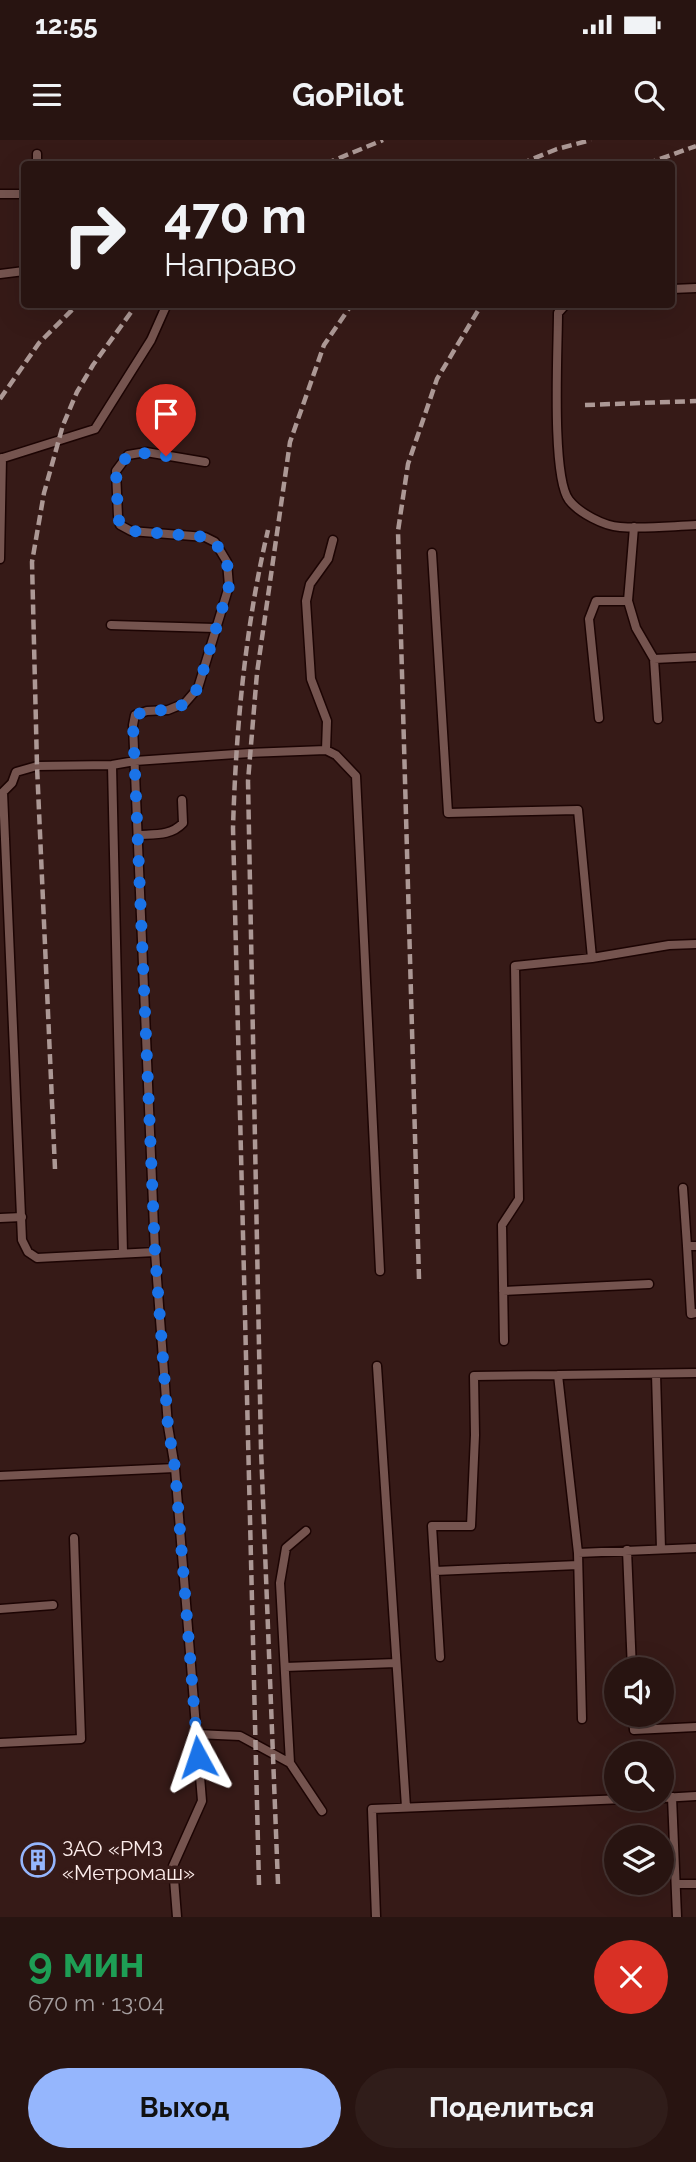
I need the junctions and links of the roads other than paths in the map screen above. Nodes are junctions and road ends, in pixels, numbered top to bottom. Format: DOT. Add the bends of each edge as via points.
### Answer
graph roads {
  1 [pos="37,154"];
  2 [pos="37,161"];
  3 [pos="0,194"];
  4 [pos="21,194"];
  5 [pos="21,271"];
  6 [pos="0,274"];
  7 [pos="696,288"];
  8 [pos="675,289"];
  9 [pos="165,308"];
  10 [pos="562,308"];
  11 [pos="1,458"];
  12 [pos="205,461"];
  13 [pos="696,525"];
  14 [pos="634,527"];
  15 [pos="333,540"];
  16 [pos="432,553"];
  17 [pos="0,559"];
  18 [pos="628,601"];
  19 [pos="111,625"];
  20 [pos="215,628"];
  21 [pos="696,657"];
  22 [pos="654,659"];
  23 [pos="599,718"];
  24 [pos="658,719"];
  25 [pos="326,750"];
  26 [pos="135,761"];
  27 [pos="112,765"];
  28 [pos="182,800"];
  29 [pos="138,835"];
  30 [pos="696,944"];
  31 [pos="592,958"];
  32 [pos="684,1188"];
  33 [pos="22,1217"];
  34 [pos="0,1218"];
  35 [pos="692,1246"];
  36 [pos="155,1252"];
  37 [pos="123,1253"];
  38 [pos="380,1271"];
  39 [pos="649,1284"];
  40 [pos="503,1291"];
  41 [pos="696,1313"];
  42 [pos="504,1341"];
  43 [pos="377,1366"];
  44 [pos="696,1373"];
  45 [pos="656,1374"];
  46 [pos="558,1375"];
  47 [pos="175,1468"];
  48 [pos="0,1476"];
  49 [pos="306,1531"];
  50 [pos="74,1538"];
  51 [pos="696,1548"];
  52 [pos="661,1549"];
  53 [pos="627,1550"];
  54 [pos="578,1553"];
  55 [pos="578,1566"];
  56 [pos="435,1571"];
  57 [pos="52,1605"];
  58 [pos="0,1609"];
  59 [pos="440,1657"];
  60 [pos="631,1657"];
  61 [pos="396,1663"];
  62 [pos="285,1667"];
  63 [pos="582,1719"];
  64 [pos="634,1727"];
  65 [pos="696,1727"];
  66 [pos="197,1734"];
  67 [pos="0,1743"];
  68 [pos="290,1763"];
  69 [pos="696,1796"];
  70 [pos="674,1797"];
  71 [pos="604,1800"];
  72 [pos="405,1807"];
  73 [pos="322,1811"];
  74 [pos="673,1811"];
  75 [pos="676,1884"];
  76 [pos="696,1884"];
  77 [pos="177,1917"];
  78 [pos="376,1917"];
  79 [pos="677,1917"];
  1 -- 2 [label="lane"];
  3 -- 4 [label="lane"];
  5 -- 6 [label="lane"];
  7 -- 8 [label="lane"];
  9 -- 11 [label="lane" via="151,340 95,429"];
  10 -- 14 [label="lane" via="558,313 559,475 569,499 591,517 618,527"];
  11 -- 17 [label="lane"];
  12 -- 20 [label="lane" via="128,455 116,471 118,516 120,525 131,531 205,537 215,542 227,562 229,586"];
  13 -- 14 [label="lane"];
  14 -- 18 [label="lane"];
  15 -- 25 [label="lane" via="306,601 311,679 327,721"];
  16 -- 31 [label="lane" via="448,813 578,810"];
  18 -- 22 [label="lane" via="636,628"];
  18 -- 23 [label="lane" via="596,601 589,619"];
  19 -- 20 [label="lane"];
  20 -- 26 [label="lane" via="198,688 185,704 135,715"];
  21 -- 22 [label="lane"];
  22 -- 24 [label="lane"];
  25 -- 26 [label="lane"];
  25 -- 38 [label="lane" via="356,776"];
  26 -- 27 [label="lane"];
  26 -- 29 [label="lane"];
  27 -- 33 [label="lane" via="37,765 16,772 3,792"];
  27 -- 37 [label="lane"];
  28 -- 29 [label="lane" via="183,823 178,828 170,833"];
  29 -- 36 [label="lane"];
  30 -- 31 [label="lane"];
  31 -- 40 [label="lane" via="515,966 519,1199 502,1225"];
  32 -- 35 [label="lane"];
  33 -- 34 [label="lane"];
  33 -- 37 [label="lane" via="22,1240 37,1258"];
  35 -- 41 [label="lane" via="691,1314"];
  36 -- 37 [label="lane"];
  36 -- 47 [label="lane"];
  39 -- 40 [label="lane"];
  40 -- 42 [label="lane"];
  43 -- 61 [label="lane"];
  44 -- 45 [label="lane"];
  45 -- 46 [label="lane"];
  45 -- 52 [label="lane"];
  46 -- 54 [label="lane"];
  46 -- 56 [label="lane" via="474,1376 471,1526 432,1526"];
  47 -- 48 [label="lane"];
  47 -- 66 [label="lane"];
  49 -- 62 [label="lane" via="286,1548 281,1583"];
  50 -- 67 [label="lane" via="81,1739"];
  51 -- 52 [label="lane"];
  52 -- 53 [label="lane"];
  53 -- 54 [label="lane"];
  53 -- 60 [label="lane"];
  54 -- 55 [label="lane"];
  55 -- 56 [label="lane"];
  55 -- 63 [label="lane"];
  56 -- 59 [label="lane"];
  57 -- 58 [label="lane"];
  61 -- 62 [label="lane"];
  61 -- 72 [label="lane"];
  62 -- 68 [label="lane"];
  64 -- 65 [label="lane"];
  66 -- 68 [label="lane" via="240,1736"];
  66 -- 77 [label="lane" via="202,1801 173,1866"];
  68 -- 73 [label="lane"];
  69 -- 70 [label="lane"];
  71 -- 72 [label="lane"];
  72 -- 78 [label="lane" via="372,1809"];
  74 -- 75 [label="lane"];
  75 -- 76 [label="lane"];
  75 -- 79 [label="lane"];
}
